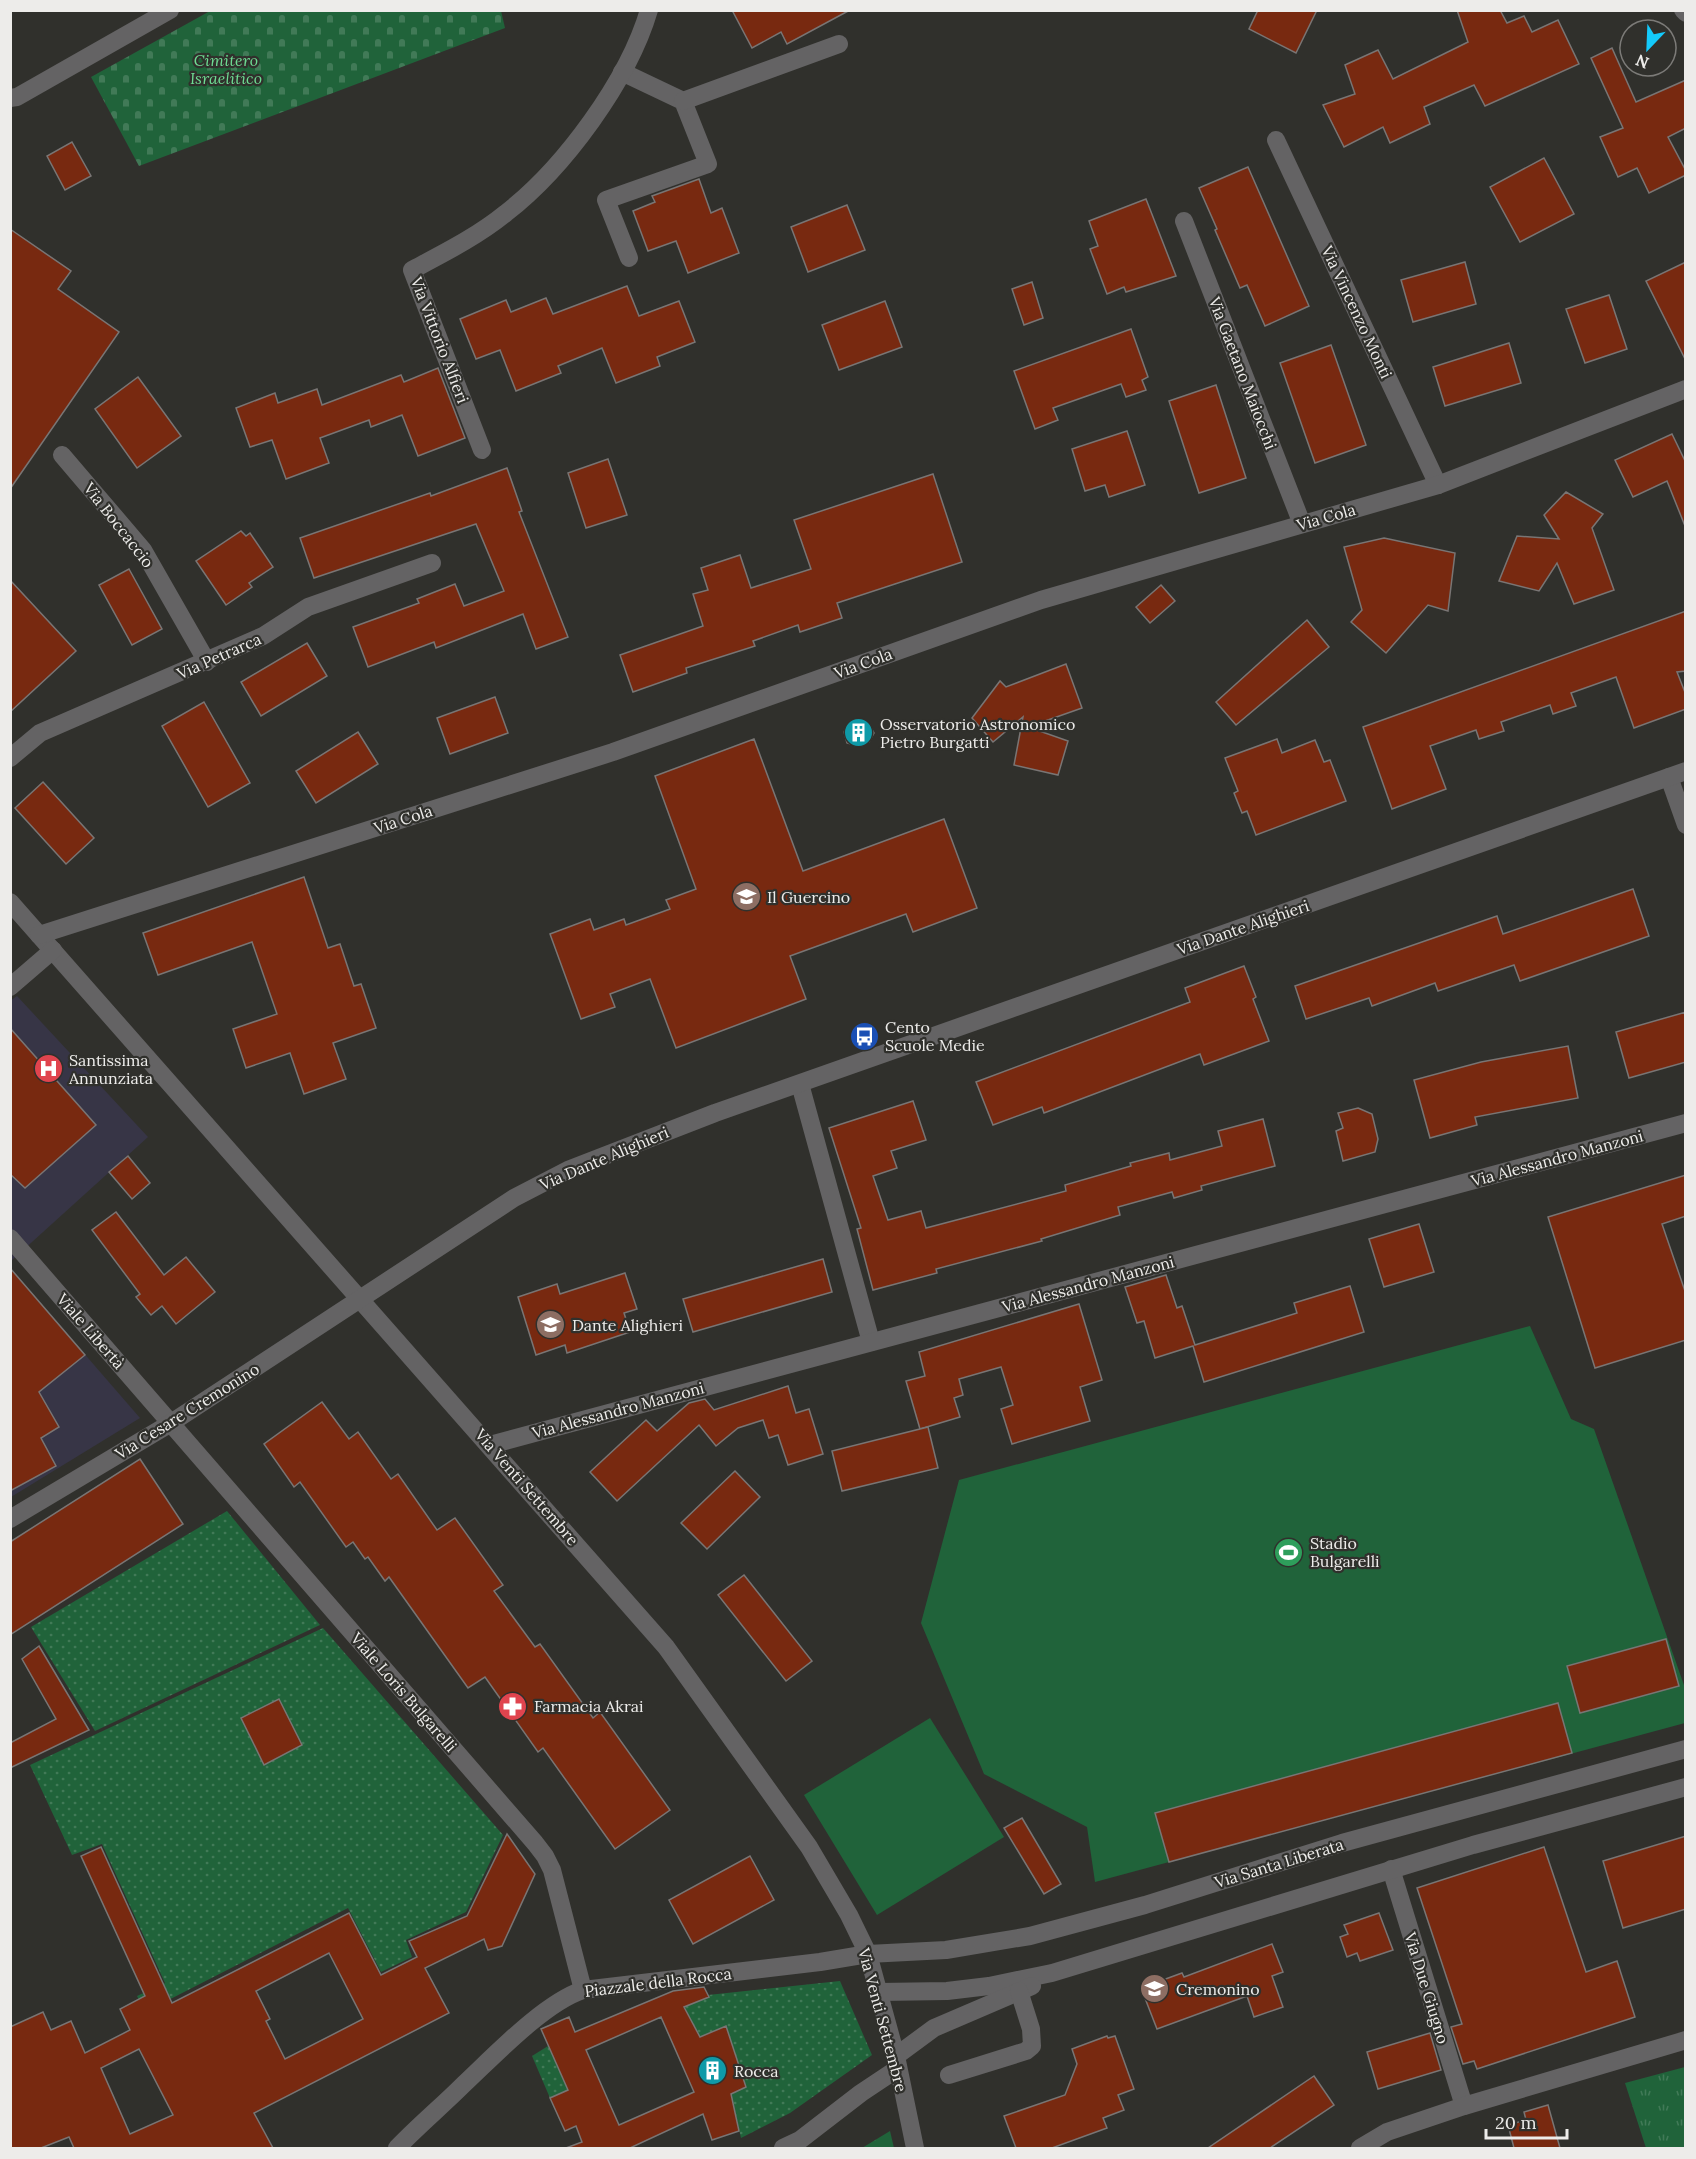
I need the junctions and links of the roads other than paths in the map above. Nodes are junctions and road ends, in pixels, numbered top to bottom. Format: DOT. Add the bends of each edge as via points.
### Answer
graph roads {
  1 [pos="170,10"];
  2 [pos="649,10"];
  3 [pos="839,44"];
  4 [pos="622,72"];
  5 [pos="13,93"];
  6 [pos="683,101"];
  7 [pos="1276,140"];
  8 [pos="1184,221"];
  9 [pos="629,258"];
  10 [pos="1686,389"];
  11 [pos="482,450"];
  12 [pos="62,455"];
  13 [pos="1438,485"];
  14 [pos="1302,524"];
  15 [pos="432,562"];
  16 [pos="207,662"];
  17 [pos="10,758"];
  18 [pos="1677,774"];
  19 [pos="1686,825"];
  20 [pos="10,903"];
  21 [pos="39,934"];
  22 [pos="53,950"];
  23 [pos="10,987"];
  24 [pos="800,1083"];
  25 [pos="1686,1123"];
  26 [pos="10,1238"];
  27 [pos="361,1300"];
  28 [pos="870,1342"];
  29 [pos="168,1419"];
  30 [pos="490,1445"];
  31 [pos="10,1507"];
  32 [pos="10,1519"];
  33 [pos="1686,1749"];
  34 [pos="1686,1787"];
  35 [pos="1391,1869"];
  36 [pos="868,1954"];
  37 [pos="1093,1961"];
  38 [pos="583,1990"];
  39 [pos="1019,1991"];
  40 [pos="879,1992"];
  41 [pos="1686,2040"];
  42 [pos="896,2063"];
  43 [pos="949,2075"];
  44 [pos="1464,2106"];
  45 [pos="397,2148"];
  46 [pos="783,2148"];
  47 [pos="915,2148"];
  48 [pos="1360,2148"];
  1 -- 5 [label="street"];
  2 -- 4 [label="street, Via Vittorio Alfieri"];
  3 -- 6 [label="street"];
  4 -- 6 [label="street"];
  4 -- 11 [label="street, Via Vittorio Alfieri" via="575,142 525,197 486,227 412,270"];
  6 -- 9 [label="street" via="708,164 606,200"];
  7 -- 13 [label="street, Via Vincenzo Monti"];
  8 -- 14 [label="street, Via Gaetano Maiocchi"];
  10 -- 13 [label="street, Via Cola"];
  12 -- 16 [label="street, Via Boccaccio" via="143,550"];
  13 -- 14 [label="street, Via Cola"];
  14 -- 21 [label="street, Via Cola" via="1041,600 613,752"];
  15 -- 16 [label="street, Via Petrarca" via="308,607 264,636"];
  16 -- 17 [label="street, Via Petrarca" via="40,733"];
  18 -- 19 [label="street"];
  18 -- 24 [label="street, Via Dante Alighieri"];
  20 -- 21 [label="street, Via Venti Settembre"];
  21 -- 22 [label="street, Via Venti Settembre"];
  22 -- 23 [label="street"];
  22 -- 27 [label="street, Via Venti Settembre"];
  24 -- 27 [label="street, Via Dante Alighieri" via="608,1153 542,1183"];
  24 -- 28 [label="street"];
  25 -- 28 [label="street, Via Alessandro Manzoni"];
  26 -- 29 [label="street, Viale Libertà"];
  27 -- 29 [label="street, Via Cesare Cremonino"];
  27 -- 30 [label="street, Via Venti Settembre"];
  28 -- 30 [label="street, Via Alessandro Manzoni"];
  29 -- 31 [label="street"];
  29 -- 32 [label="street, Via Cesare Cremonino"];
  29 -- 38 [label="street, Viale Loris Bulgarelli" via="545,1856 558,1890"];
  30 -- 36 [label="street, Via Venti Settembre" via="666,1647 809,1847"];
  33 -- 36 [label="street, Via Santa Liberata" via="1342,1843 1068,1927 987,1945"];
  34 -- 35 [label="street"];
  35 -- 37 [label="street"];
  35 -- 44 [label="street, Via Due Giugno"];
  36 -- 38 [label="street, Piazzale della Rocca"];
  36 -- 40 [label="street, Via Venti Settembre"];
  37 -- 39 [label="street"];
  37 -- 40 [label="street" via="989,1986"];
  38 -- 45 [label="street, Piazzale della Rocca" via="560,2002 510,2041"];
  39 -- 42 [label="street" via="934,2028"];
  39 -- 43 [label="street" via="1032,2046"];
  40 -- 42 [label="street, Via Venti Settembre"];
  41 -- 44 [label="street"];
  42 -- 46 [label="street" via="800,2140"];
  42 -- 47 [label="street, Via Venti Settembre"];
  44 -- 48 [label="street" via="1387,2132"];
}
